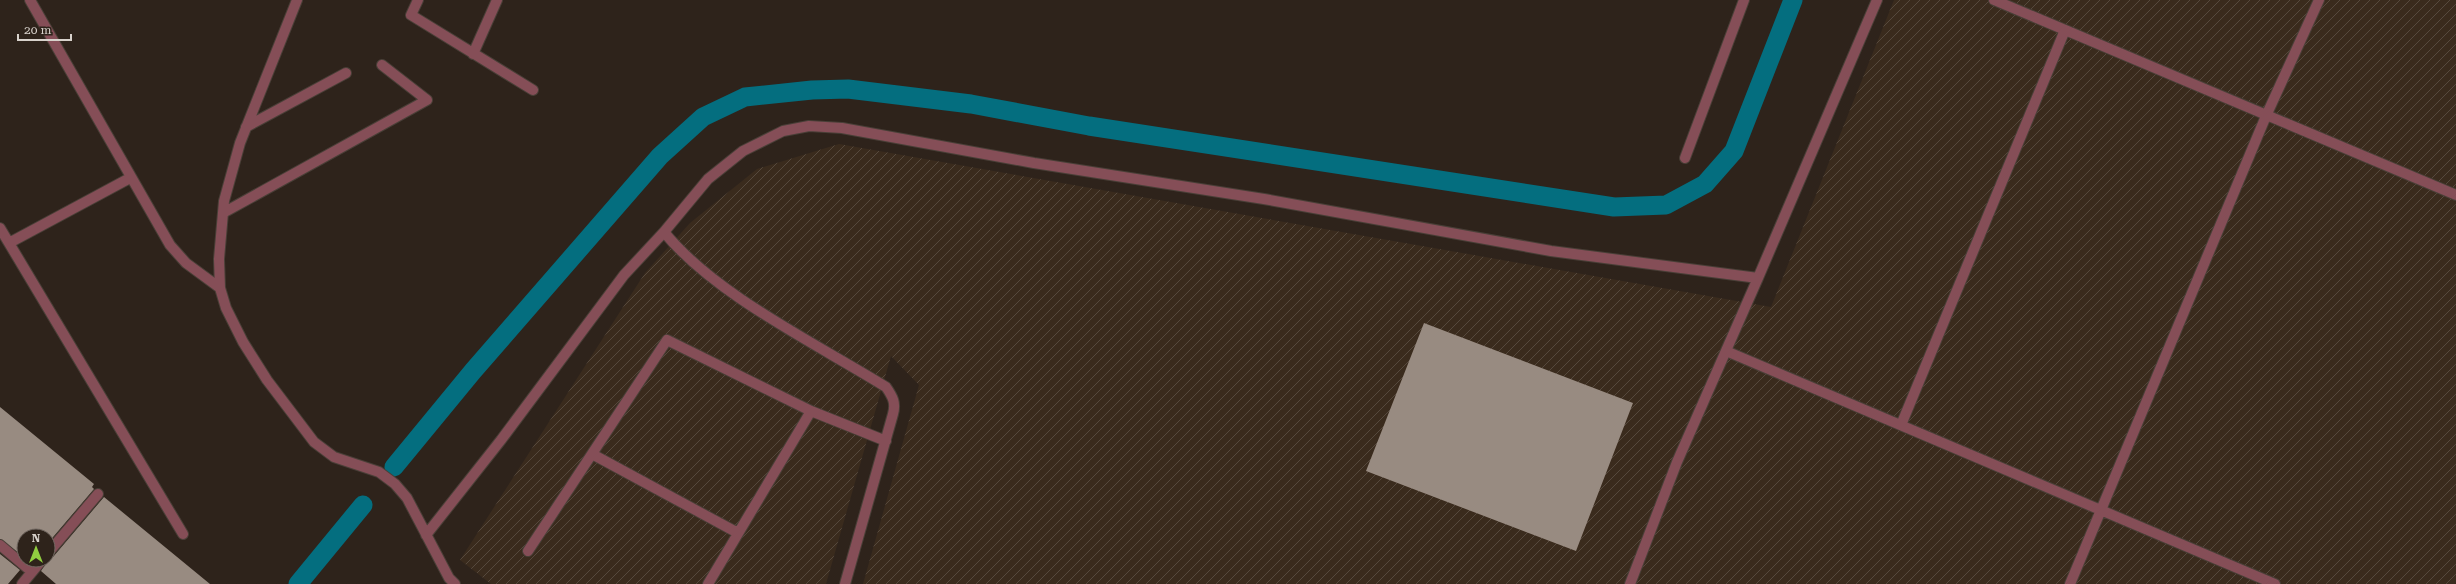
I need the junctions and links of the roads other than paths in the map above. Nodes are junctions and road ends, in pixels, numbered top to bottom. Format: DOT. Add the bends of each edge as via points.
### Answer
graph roads {
  1 [pos="30,0"];
  2 [pos="297,0"];
  3 [pos="418,0"];
  4 [pos="497,0"];
  5 [pos="1744,0"];
  6 [pos="1877,0"];
  7 [pos="1994,0"];
  8 [pos="2319,0"];
  9 [pos="2065,30"];
  10 [pos="473,54"];
  11 [pos="382,65"];
  12 [pos="346,74"];
  13 [pos="533,90"];
  14 [pos="2266,116"];
  15 [pos="246,127"];
  16 [pos="1685,158"];
  17 [pos="130,178"];
  18 [pos="2456,195"];
  19 [pos="223,213"];
  20 [pos="0,228"];
  21 [pos="664,232"];
  22 [pos="9,243"];
  23 [pos="1758,278"];
  24 [pos="220,288"];
  25 [pos="1726,351"];
  26 [pos="811,411"];
  27 [pos="1901,425"];
  28 [pos="886,441"];
  29 [pos="592,454"];
  30 [pos="98,494"];
  31 [pos="2100,509"];
  32 [pos="738,533"];
  33 [pos="183,534"];
  34 [pos="426,535"];
  35 [pos="56,544"];
  36 [pos="0,545"];
  37 [pos="528,551"];
  38 [pos="35,568"];
  39 [pos="32,572"];
  40 [pos="22,584"];
  41 [pos="455,584"];
  42 [pos="708,584"];
  43 [pos="845,584"];
  44 [pos="1630,584"];
  45 [pos="2070,584"];
  46 [pos="2275,584"];
  1 -- 17 [label="street"];
  2 -- 15 [label="street"];
  3 -- 10 [label="street" via="412,15"];
  4 -- 10 [label="street"];
  5 -- 16 [label="street"];
  6 -- 23 [label="street"];
  7 -- 9 [label="street"];
  8 -- 14 [label="street"];
  9 -- 14 [label="street"];
  9 -- 27 [label="street"];
  10 -- 13 [label="street"];
  11 -- 19 [label="street" via="427,100"];
  12 -- 15 [label="street"];
  14 -- 18 [label="street"];
  14 -- 31 [label="street"];
  15 -- 19 [label="street"];
  17 -- 22 [label="street"];
  17 -- 24 [label="street" via="170,245 186,263"];
  19 -- 24 [label="street" via="219,259"];
  20 -- 22 [label="street"];
  21 -- 23 [label="street" via="708,179 743,151 784,131 810,126 842,128 1034,163 1264,199 1551,251"];
  21 -- 28 [label="street" via="674,246 731,291 796,334 886,387 895,405"];
  21 -- 34 [label="street" via="624,275 501,440"];
  22 -- 33 [label="street"];
  23 -- 25 [label="street"];
  24 -- 34 [label="street" via="226,308 243,342 267,380 314,442 334,457 379,472 395,484 407,498"];
  25 -- 27 [label="street"];
  25 -- 44 [label="street" via="1677,462"];
  26 -- 28 [label="street"];
  26 -- 29 [label="street" via="668,340"];
  26 -- 32 [label="street"];
  27 -- 31 [label="street"];
  28 -- 43 [label="street"];
  29 -- 32 [label="street"];
  29 -- 37 [label="street"];
  30 -- 35 [label="street"];
  31 -- 45 [label="street"];
  31 -- 46 [label="street"];
  32 -- 42 [label="street"];
  34 -- 41 [label="street"];
  36 -- 39 [label="street"];
  38 -- 39 [label="street"];
  39 -- 40 [label="street"];
}
